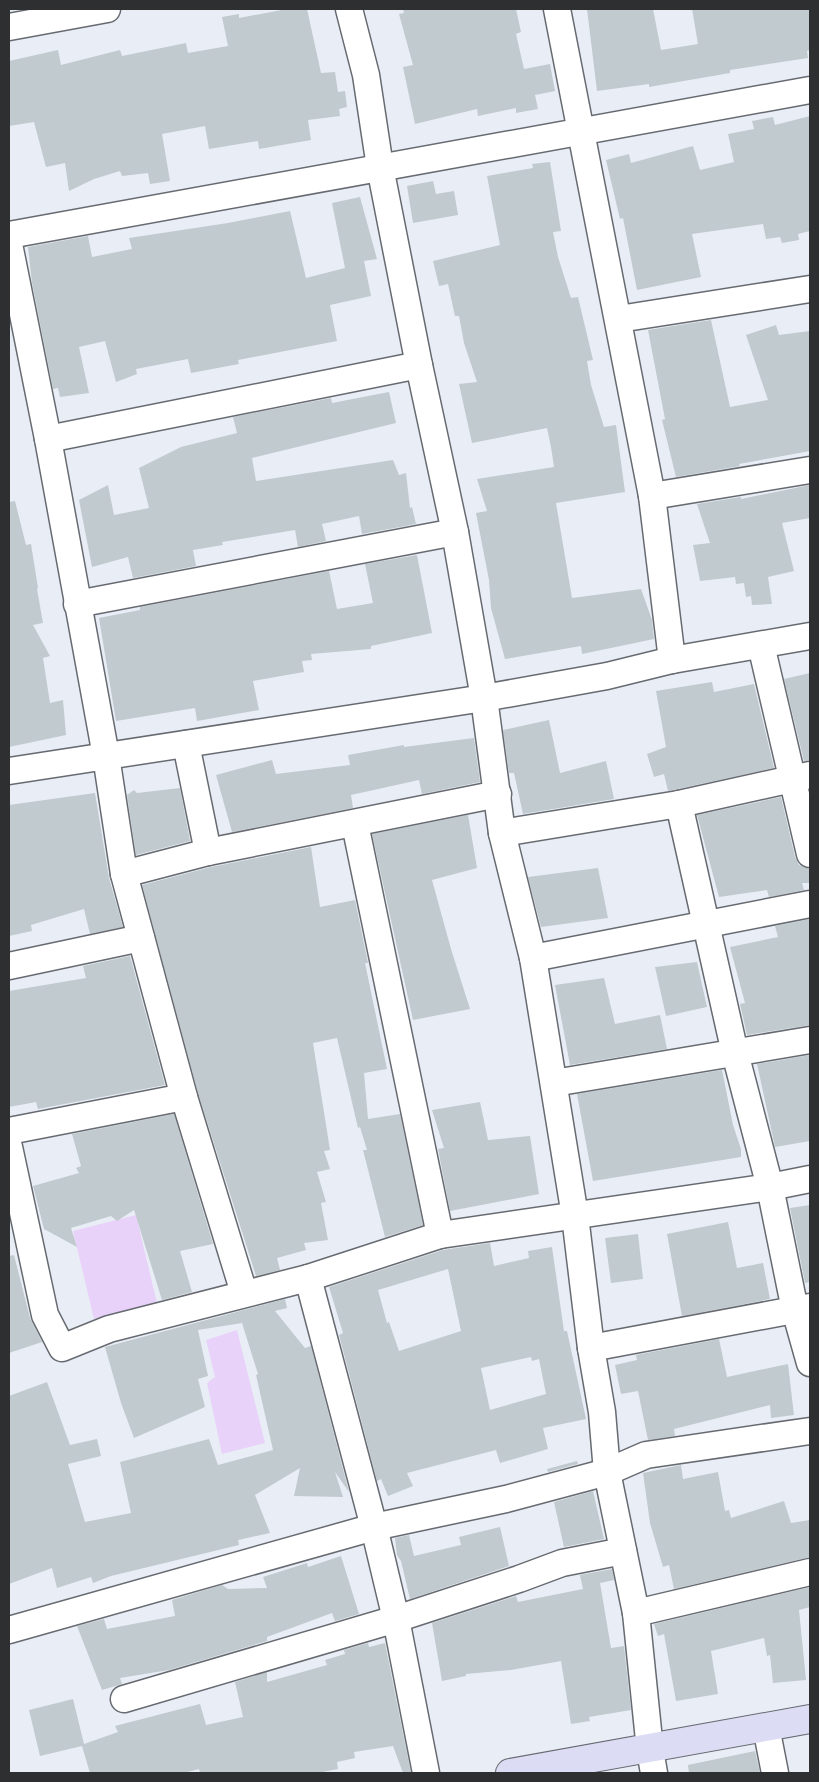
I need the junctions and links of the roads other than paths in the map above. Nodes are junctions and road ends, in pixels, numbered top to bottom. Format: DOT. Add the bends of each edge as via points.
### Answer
graph roads {
  1 [pos="107,9"];
  2 [pos="349,9"];
  3 [pos="558,9"];
  4 [pos="9,26"];
  5 [pos="810,90"];
  6 [pos="581,130"];
  7 [pos="380,167"];
  8 [pos="9,235"];
  9 [pos="9,244"];
  10 [pos="810,289"];
  11 [pos="619,319"];
  12 [pos="419,365"];
  13 [pos="48,439"];
  14 [pos="810,470"];
  15 [pos="652,496"];
  16 [pos="455,532"];
  17 [pos="77,604"];
  18 [pos="810,636"];
  19 [pos="761,645"];
  20 [pos="672,660"];
  21 [pos="484,698"];
  22 [pos="186,744"];
  23 [pos="106,756"];
  24 [pos="9,771"];
  25 [pos="801,777"];
  26 [pos="498,794"];
  27 [pos="679,804"];
  28 [pos="355,824"];
  29 [pos="502,833"];
  30 [pos="208,852"];
  31 [pos="810,854"];
  32 [pos="124,874"];
  33 [pos="810,904"];
  34 [pos="707,925"];
  35 [pos="141,938"];
  36 [pos="533,958"];
  37 [pos="9,966"];
  38 [pos="810,1040"];
  39 [pos="735,1054"];
  40 [pos="554,1083"];
  41 [pos="184,1097"];
  42 [pos="9,1131"];
  43 [pos="9,1148"];
  44 [pos="810,1179"];
  45 [pos="770,1187"];
  46 [pos="575,1216"];
  47 [pos="440,1235"];
  48 [pos="20,1251"];
  49 [pos="308,1278"];
  50 [pos="244,1293"];
  51 [pos="802,1309"];
  52 [pos="591,1348"];
  53 [pos="810,1363"];
  54 [pos="810,1431"];
  55 [pos="608,1472"];
  56 [pos="374,1527"];
  57 [pos="623,1551"];
  58 [pos="810,1572"];
  59 [pos="636,1613"];
  60 [pos="396,1619"];
  61 [pos="9,1630"];
  62 [pos="124,1699"];
  63 [pos="810,1719"];
  64 [pos="766,1727"];
  65 [pos="652,1761"];
  66 [pos="528,1771"];
  67 [pos="426,1773"];
  68 [pos="776,1773"];
  1 -- 4 [label="street"];
  2 -- 7 [label="street" via="366,75"];
  3 -- 6 [label="street"];
  5 -- 6 [label="street"];
  6 -- 7 [label="street"];
  6 -- 11 [label="street"];
  7 -- 8 [label="street"];
  7 -- 12 [label="street"];
  9 -- 13 [label="street"];
  10 -- 11 [label="street"];
  11 -- 15 [label="street"];
  12 -- 13 [label="street"];
  12 -- 16 [label="street"];
  13 -- 17 [label="street"];
  14 -- 15 [label="street"];
  15 -- 20 [label="street"];
  16 -- 17 [label="street"];
  16 -- 21 [label="street"];
  17 -- 23 [label="street"];
  18 -- 19 [label="street"];
  19 -- 20 [label="street"];
  19 -- 25 [label="street"];
  20 -- 21 [label="street" via="606,676"];
  21 -- 22 [label="street"];
  21 -- 26 [label="street"];
  22 -- 23 [label="street"];
  22 -- 30 [label="street"];
  23 -- 24 [label="street"];
  23 -- 32 [label="street"];
  25 -- 27 [label="street"];
  25 -- 31 [label="street"];
  26 -- 28 [label="street"];
  26 -- 29 [label="street"];
  27 -- 29 [label="street"];
  27 -- 34 [label="street"];
  28 -- 30 [label="street"];
  28 -- 47 [label="street"];
  29 -- 36 [label="street"];
  30 -- 32 [label="street"];
  32 -- 35 [label="street"];
  33 -- 34 [label="street"];
  34 -- 36 [label="street"];
  34 -- 39 [label="street"];
  35 -- 37 [label="street"];
  35 -- 41 [label="street"];
  36 -- 40 [label="street"];
  38 -- 39 [label="street"];
  39 -- 40 [label="street"];
  39 -- 45 [label="street"];
  40 -- 46 [label="street"];
  41 -- 42 [label="street"];
  41 -- 50 [label="street"];
  43 -- 48 [label="street"];
  44 -- 45 [label="street"];
  45 -- 46 [label="street"];
  45 -- 51 [label="street"];
  46 -- 47 [label="street"];
  46 -- 52 [label="street"];
  47 -- 49 [label="street"];
  48 -- 50 [label="street" via="62,1348 109,1329"];
  49 -- 50 [label="street"];
  49 -- 56 [label="street"];
  51 -- 52 [label="street"];
  51 -- 53 [label="street"];
  52 -- 55 [label="street"];
  54 -- 55 [label="street" via="646,1456"];
  55 -- 56 [label="street" via="506,1499"];
  55 -- 57 [label="street"];
  56 -- 60 [label="street"];
  56 -- 61 [label="street"];
  57 -- 59 [label="street"];
  57 -- 60 [label="street" via="562,1563"];
  58 -- 59 [label="street"];
  59 -- 65 [label="street"];
  60 -- 62 [label="street"];
  60 -- 67 [label="street"];
  63 -- 64 [label="street"];
  64 -- 65 [label="street"];
  64 -- 68 [label="street"];
  65 -- 66 [label="street"];
}
